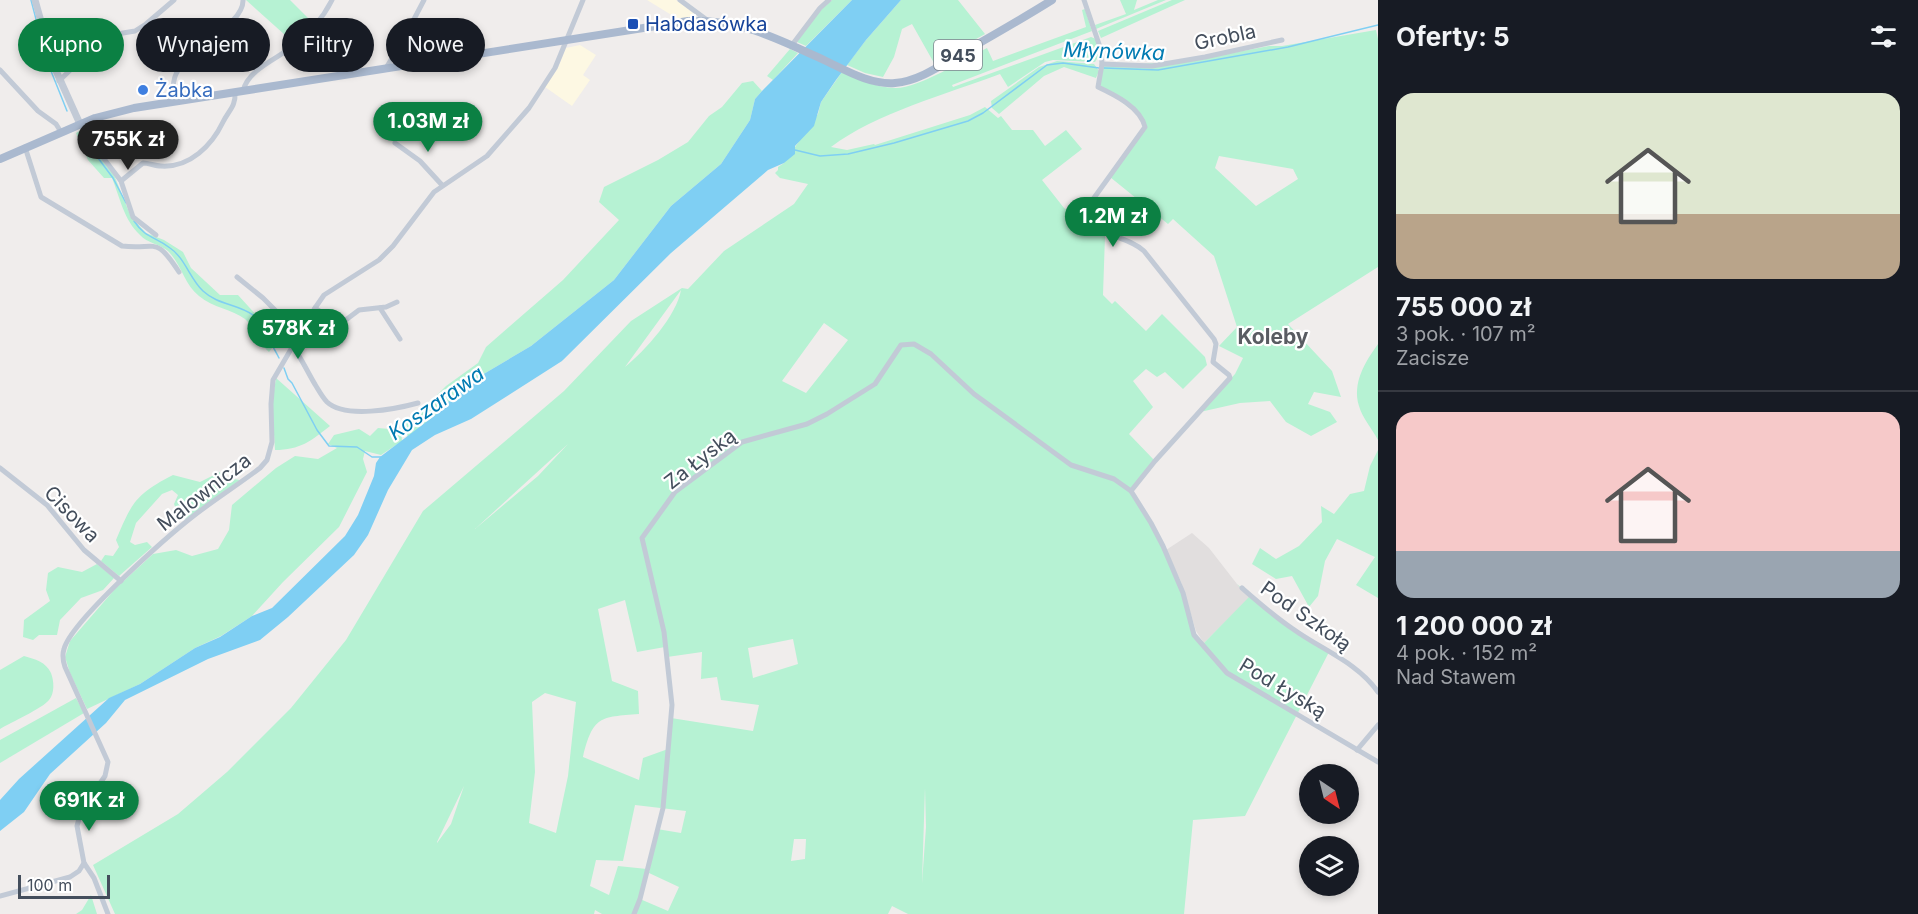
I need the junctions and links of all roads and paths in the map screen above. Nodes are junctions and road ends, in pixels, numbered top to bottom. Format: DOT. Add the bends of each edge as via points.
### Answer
graph roads {
  1 [pos="36,0"];
  2 [pos="174,0"];
  3 [pos="243,0"];
  4 [pos="332,0"];
  5 [pos="424,0"];
  6 [pos="583,0"];
  7 [pos="680,0"];
  8 [pos="830,0"];
  9 [pos="1052,0"];
  10 [pos="1084,0"];
  11 [pos="415,18"];
  12 [pos="707,20"];
  13 [pos="566,40"];
  14 [pos="1282,40"];
  15 [pos="792,45"];
  16 [pos="485,53"];
  17 [pos="1102,64"];
  18 [pos="386,68"];
  19 [pos="0,70"];
  20 [pos="59,81"];
  21 [pos="239,91"];
  22 [pos="173,102"];
  23 [pos="80,124"];
  24 [pos="61,132"];
  25 [pos="395,143"];
  26 [pos="25,147"];
  27 [pos="0,159"];
  28 [pos="121,181"];
  29 [pos="442,185"];
  30 [pos="156,235"];
  31 [pos="179,272"];
  32 [pos="237,277"];
  33 [pos="397,302"];
  34 [pos="315,308"];
  35 [pos="380,308"];
  36 [pos="311,314"];
  37 [pos="400,339"];
  38 [pos="292,346"];
  39 [pos="418,403"];
  40 [pos="0,468"];
  41 [pos="1131,491"];
  42 [pos="121,581"];
  43 [pos="1242,588"];
  44 [pos="1378,692"];
  45 [pos="1378,725"];
  46 [pos="1357,750"];
  47 [pos="1378,762"];
  48 [pos="84,863"];
  49 [pos="0,896"];
  50 [pos="108,914"];
  51 [pos="634,914"];
  1 -- 20 [label="street"];
  2 -- 20 [label="street" via="135,31 111,35 96,45"];
  3 -- 22 [label="street" via="234,21 189,55 175,75"];
  4 -- 21 [label="street" via="301,40 254,74"];
  5 -- 11 [label="street"];
  6 -- 13 [label="street, Malownicza"];
  7 -- 12 [label="street"];
  8 -- 15 [label="street"];
  9 -- 15 [label="main road, 945" via="944,63 896,83 856,75"];
  10 -- 17 [label="street"];
  12 -- 13 [label="main road, 945"];
  12 -- 15 [label="main road, 945" via="740,25"];
  13 -- 16 [label="main road, 945"];
  13 -- 29 [label="street, Malownicza" via="555,68 529,108 487,156"];
  14 -- 17 [label="street, Grobla" via="1152,66"];
  17 -- 41 [label="street" via="1098,87 1124,101 1142,118 1145,127 1084,216 1102,231 1144,251 1214,339 1213,362 1230,378"];
  18 -- 21 [label="main road, 945"];
  19 -- 24 [label="street"];
  20 -- 23 [label="street"];
  21 -- 22 [label="main road, 945"];
  21 -- 28 [label="street" via="216,136 199,153 187,161 166,166 143,163"];
  22 -- 23 [label="main road, 945"];
  23 -- 24 [label="main road, 945"];
  23 -- 28 [label="street"];
  24 -- 26 [label="main road, 945"];
  25 -- 29 [label="street" via="420,161"];
  26 -- 27 [label="main road, 945"];
  26 -- 31 [label="street" via="41,197 122,246 159,248"];
  28 -- 30 [label="street" via="133,217"];
  29 -- 34 [label="street, Malownicza" via="379,260 324,295"];
  32 -- 36 [label="street" via="282,316"];
  33 -- 35 [label="street"];
  34 -- 35 [label="street" via="339,322 359,310"];
  34 -- 36 [label="street, Malownicza"];
  35 -- 37 [label="street"];
  36 -- 38 [label="street, Malownicza"];
  38 -- 39 [label="street" via="333,406 362,411"];
  38 -- 42 [label="street, Malownicza" via="273,380 272,442 267,460 195,514"];
  40 -- 42 [label="street, Cisowa" via="47,505 84,550"];
  41 -- 46 [label="street, Pod Łyską" via="1163,546 1184,593 1194,634 1210,654 1245,685"];
  41 -- 51 [label="street, Za Łyską" via="1114,479 1071,465 914,344 901,345 876,384 807,424 742,442 675,492 642,538 664,632 672,705 663,808"];
  42 -- 48 [label="street, Malownicza" via="89,612 64,648 65,667 107,757 105,776 78,818"];
  43 -- 44 [label="street, Pod Szkołą" via="1294,631 1368,679"];
  45 -- 46 [label="street"];
  46 -- 47 [label="street, Pod Łyską"];
  48 -- 49 [label="street" via="70,877"];
  48 -- 50 [label="street, Malownicza"];
}
